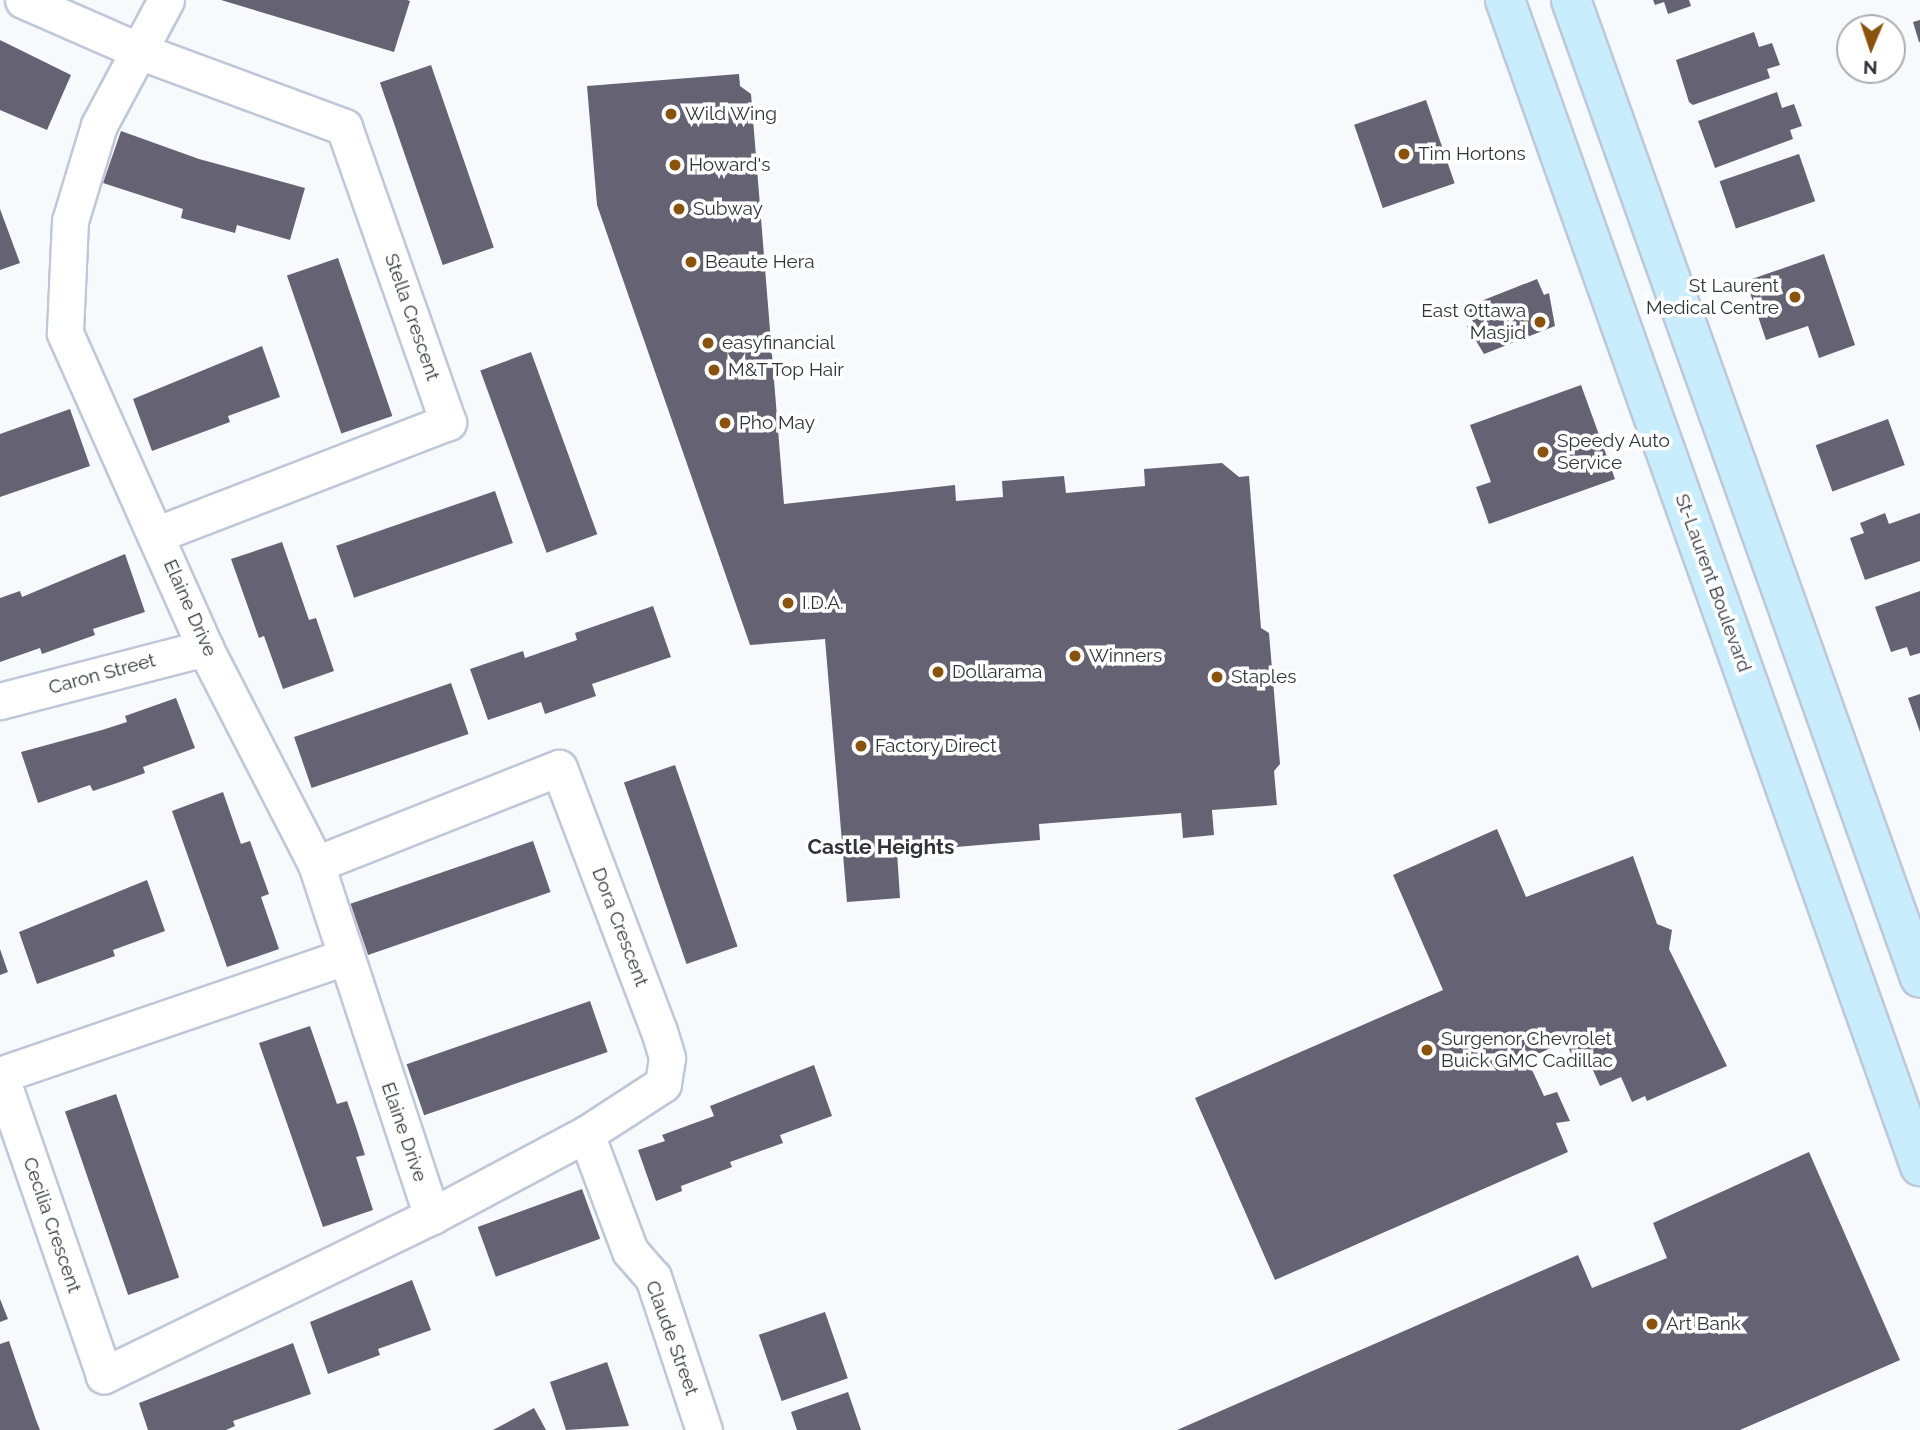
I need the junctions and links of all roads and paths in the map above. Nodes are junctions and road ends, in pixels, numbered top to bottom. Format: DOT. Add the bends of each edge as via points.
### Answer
graph roads {
  1 [pos="23,0"];
  2 [pos="166,0"];
  3 [pos="1505,0"];
  4 [pos="1571,0"];
  5 [pos="139,51"];
  6 [pos="158,534"];
  7 [pos="205,648"];
  8 [pos="0,701"];
  9 [pos="316,864"];
  10 [pos="345,957"];
  11 [pos="1920,978"];
  12 [pos="586,1133"];
  13 [pos="1920,1166"];
  14 [pos="432,1216"];
  15 [pos="705,1430"];
  1 -- 5 [label="street"];
  2 -- 5 [label="street, Elaine Drive"];
  3 -- 13 [label="main road, St-Laurent Boulevard"];
  4 -- 11 [label="main road"];
  5 -- 6 [label="street, Elaine Drive" via="99,125 70,221 65,333"];
  5 -- 6 [label="street, Stella Crescent" via="344,127 448,422"];
  6 -- 7 [label="street, Elaine Drive"];
  7 -- 8 [label="street, Caron Street"];
  7 -- 9 [label="street, Elaine Drive"];
  9 -- 10 [label="street, Elaine Drive"];
  9 -- 12 [label="street, Dora Crescent" via="559,768 667,1058 663,1084"];
  10 -- 14 [label="street, Elaine Drive"];
  10 -- 14 [label="street, Cecilia Crescent" via="0,1074 104,1375"];
  12 -- 14 [label="street, Dora Crescent"];
  12 -- 15 [label="street, Claude Street" via="630,1251 653,1277"];
}
